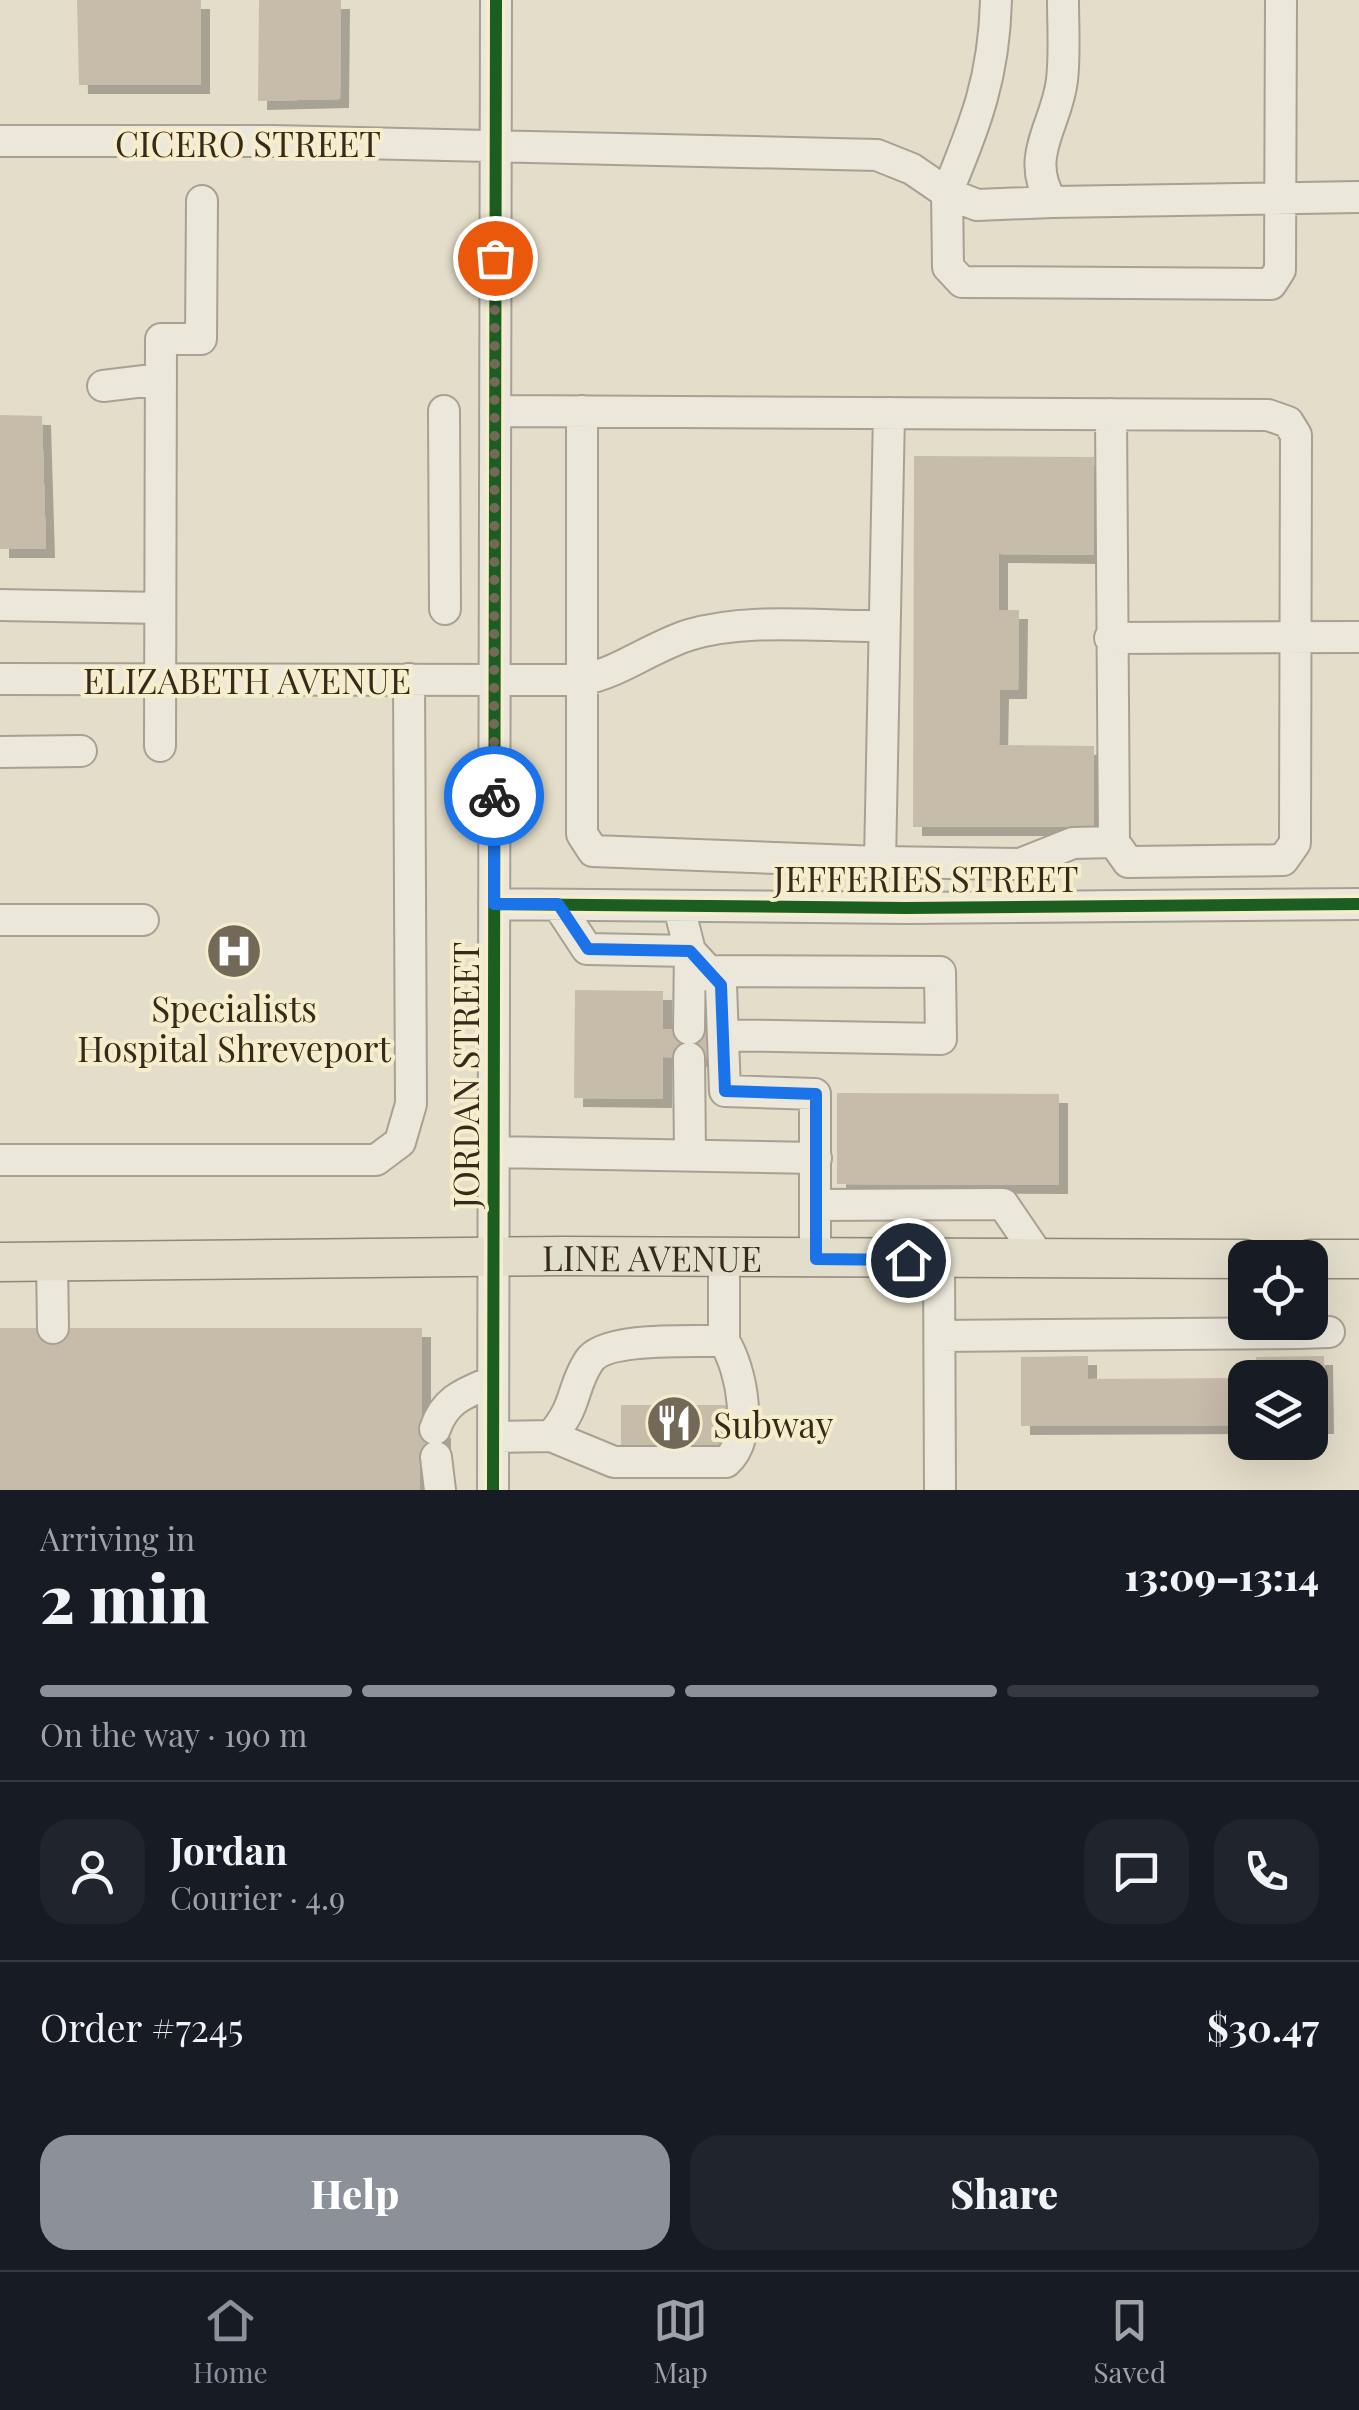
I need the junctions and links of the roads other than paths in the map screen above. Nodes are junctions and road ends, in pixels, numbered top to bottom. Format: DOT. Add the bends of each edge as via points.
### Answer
graph roads {
  1 [pos="496,0"];
  2 [pos="996,0"];
  3 [pos="1063,0"];
  4 [pos="1281,0"];
  5 [pos="0,141"];
  6 [pos="496,144"];
  7 [pos="947,193"];
  8 [pos="1359,197"];
  9 [pos="1281,198"];
  10 [pos="202,201"];
  11 [pos="1052,202"];
  12 [pos="160,379"];
  13 [pos="103,386"];
  14 [pos="444,411"];
  15 [pos="495,411"];
  16 [pos="582,411"];
  17 [pos="888,413"];
  18 [pos="1111,414"];
  19 [pos="0,605"];
  20 [pos="160,608"];
  21 [pos="445,609"];
  22 [pos="884,626"];
  23 [pos="1359,637"];
  24 [pos="1110,638"];
  25 [pos="1295,638"];
  26 [pos="0,679"];
  27 [pos="160,679"];
  28 [pos="409,679"];
  29 [pos="494,679"];
  30 [pos="582,680"];
  31 [pos="160,746"];
  32 [pos="81,750"];
  33 [pos="0,752"];
  34 [pos="1114,842"];
  35 [pos="672,854"];
  36 [pos="880,862"];
  37 [pos="494,904"];
  38 [pos="558,904"];
  39 [pos="1359,904"];
  40 [pos="675,906"];
  41 [pos="0,920"];
  42 [pos="143,920"];
  43 [pos="701,961"];
  44 [pos="723,1035"];
  45 [pos="494,1152"];
  46 [pos="690,1155"];
  47 [pos="816,1158"];
  48 [pos="0,1160"];
  49 [pos="816,1205"];
  50 [pos="493,1258"];
  51 [pos="724,1258"];
  52 [pos="1359,1258"];
  53 [pos="816,1259"];
  54 [pos="1228,1259"];
  55 [pos="1328,1259"];
  56 [pos="939,1260"];
  57 [pos="1041,1260"];
  58 [pos="0,1262"];
  59 [pos="52,1262"];
  60 [pos="53,1328"];
  61 [pos="1228,1330"];
  62 [pos="940,1336"];
  63 [pos="724,1342"];
  64 [pos="493,1381"];
  65 [pos="551,1436"];
  66 [pos="493,1437"];
  67 [pos="440,1490"];
  68 [pos="493,1490"];
  69 [pos="940,1490"];
  1 -- 6 [label="street, JORDAN STREET"];
  2 -- 7 [label="street" via="986,98"];
  3 -- 11 [label="street" via="1062,83 1040,148 1039,172"];
  4 -- 9 [label="street"];
  5 -- 6 [label="street, CICERO STREET"];
  6 -- 7 [label="street, CICERO STREET" via="877,155"];
  6 -- 15 [label="street, JORDAN STREET"];
  7 -- 9 [label="street" via="948,267 962,282 1270,284 1280,270"];
  7 -- 11 [label="street, CICERO STREET" via="977,205"];
  8 -- 9 [label="street, CICERO STREET"];
  9 -- 11 [label="street, CICERO STREET"];
  10 -- 12 [label="street" via="202,339 160,339"];
  12 -- 13 [label="street"];
  12 -- 20 [label="street"];
  14 -- 21 [label="street"];
  15 -- 16 [label="street"];
  15 -- 29 [label="street, JORDAN STREET"];
  16 -- 17 [label="street"];
  16 -- 30 [label="street"];
  17 -- 18 [label="street"];
  17 -- 22 [label="street"];
  18 -- 24 [label="street"];
  18 -- 25 [label="street" via="1268,415 1288,422 1296,435"];
  19 -- 20 [label="street"];
  20 -- 27 [label="street"];
  22 -- 30 [label="street" via="718,628"];
  22 -- 36 [label="street"];
  23 -- 25 [label="street"];
  24 -- 25 [label="street"];
  24 -- 34 [label="street"];
  25 -- 34 [label="street" via="1295,844 1283,860 1128,862"];
  26 -- 27 [label="street, ELIZABETH AVENUE"];
  27 -- 28 [label="street, ELIZABETH AVENUE"];
  27 -- 31 [label="street"];
  28 -- 29 [label="street, ELIZABETH AVENUE"];
  28 -- 48 [label="street" via="410,1104 400,1142 376,1160"];
  29 -- 30 [label="street, ELIZABETH AVENUE"];
  29 -- 37 [label="street, JORDAN STREET"];
  30 -- 35 [label="street" via="582,834 593,851"];
  32 -- 33 [label="street"];
  34 -- 36 [label="street" via="1073,844 1020,864"];
  35 -- 36 [label="street"];
  35 -- 40 [label="street"];
  37 -- 38 [label="street, JEFFERIES STREET"];
  37 -- 45 [label="street, JORDAN STREET"];
  38 -- 40 [label="street, JEFFERIES STREET"];
  38 -- 43 [label="street" via="588,949"];
  39 -- 40 [label="street, JEFFERIES STREET"];
  40 -- 43 [label="street"];
  41 -- 42 [label="street"];
  43 -- 44 [label="street" via="721,985"];
  43 -- 44 [label="street" via="940,972 941,1039"];
  43 -- 46 [label="street" via="689,1044"];
  44 -- 47 [label="street" via="725,1091 816,1094"];
  45 -- 46 [label="street"];
  45 -- 50 [label="street, JORDAN STREET"];
  46 -- 47 [label="street"];
  47 -- 49 [label="street"];
  49 -- 53 [label="street"];
  49 -- 57 [label="street" via="1004,1204"];
  50 -- 51 [label="main road, LINE AVENUE"];
  50 -- 59 [label="main road, LINE AVENUE"];
  50 -- 64 [label="street, JORDAN STREET"];
  51 -- 53 [label="main road, LINE AVENUE"];
  51 -- 63 [label="street"];
  52 -- 55 [label="main road"];
  53 -- 56 [label="main road, LINE AVENUE"];
  54 -- 57 [label="main road, LINE AVENUE"];
  56 -- 57 [label="main road, LINE AVENUE"];
  56 -- 62 [label="street"];
  58 -- 59 [label="main road, LINE AVENUE"];
  59 -- 60 [label="street"];
  61 -- 62 [label="street"];
  62 -- 69 [label="street"];
  63 -- 65 [label="street" via="610,1345 590,1358 570,1414"];
  63 -- 65 [label="street" via="739,1364 742,1435 726,1462 614,1462"];
  64 -- 66 [label="street, JORDAN STREET"];
  64 -- 67 [label="street" via="442,1409 436,1443"];
  65 -- 66 [label="street"];
  66 -- 68 [label="street, JORDAN STREET"];
}
